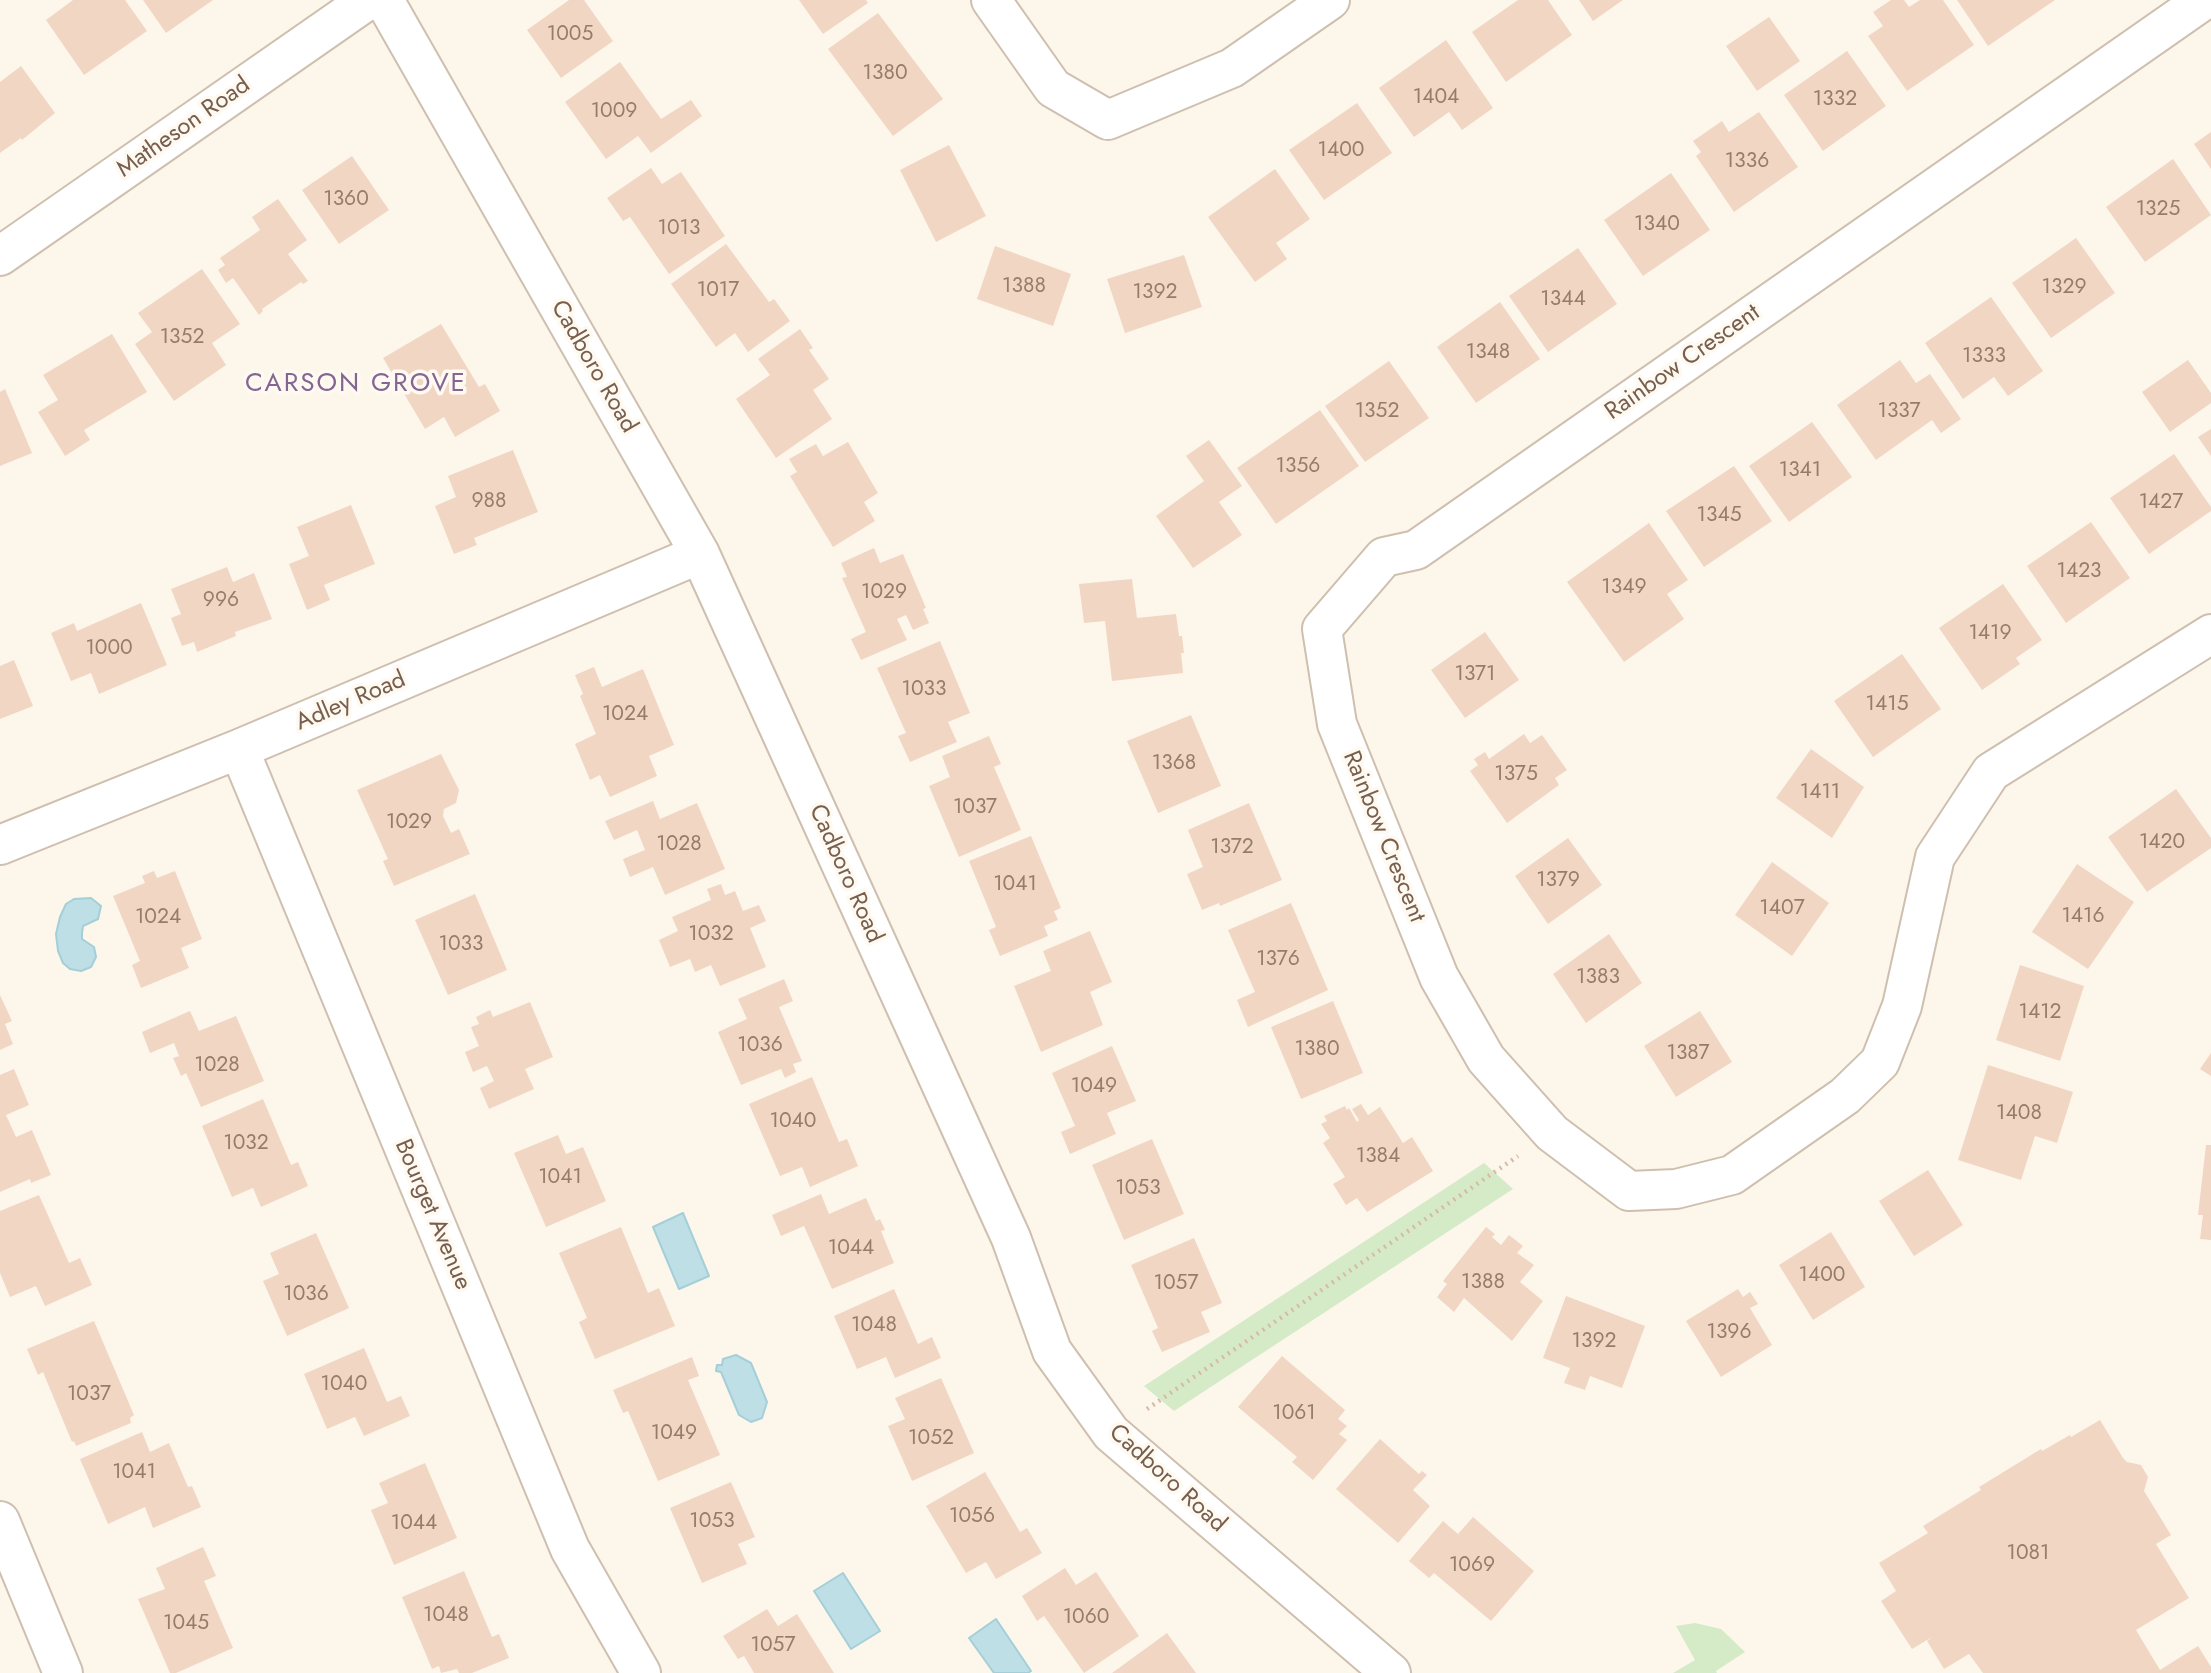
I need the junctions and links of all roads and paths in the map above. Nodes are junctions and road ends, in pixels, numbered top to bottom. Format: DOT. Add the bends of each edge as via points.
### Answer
graph roads {
  1 [pos="368,0"];
  2 [pos="384,0"];
  3 [pos="991,0"];
  4 [pos="1330,0"];
  5 [pos="2204,0"];
  6 [pos="0,256"];
  7 [pos="700,554"];
  8 [pos="2211,634"];
  9 [pos="239,749"];
  10 [pos="0,845"];
  11 [pos="1552,1133"];
  12 [pos="1111,1433"];
  13 [pos="0,1521"];
  14 [pos="63,1673"];
  15 [pos="641,1673"];
  16 [pos="1391,1673"];
  1 -- 6 [label="street, Matheson Road"];
  2 -- 7 [label="street, Cadboro Road"];
  3 -- 4 [label="street" via="1053,88 1108,120 1232,68"];
  5 -- 11 [label="street, Rainbow Crescent" via="1416,550 1384,557 1322,629 1337,724 1439,977 1486,1059"];
  7 -- 9 [label="street, Adley Road"];
  7 -- 12 [label="street, Cadboro Road" via="1010,1238 1052,1351"];
  8 -- 11 [label="street, Rainbow Crescent" via="1991,772 1936,857 1902,1006 1880,1062 1845,1096 1732,1175 1676,1189 1629,1191"];
  9 -- 10 [label="street, Adley Road"];
  9 -- 15 [label="street, Bourget Avenue" via="570,1549"];
  11 -- 12 [label="path"];
  12 -- 16 [label="street, Cadboro Road"];
  13 -- 14 [label="street"];
}
